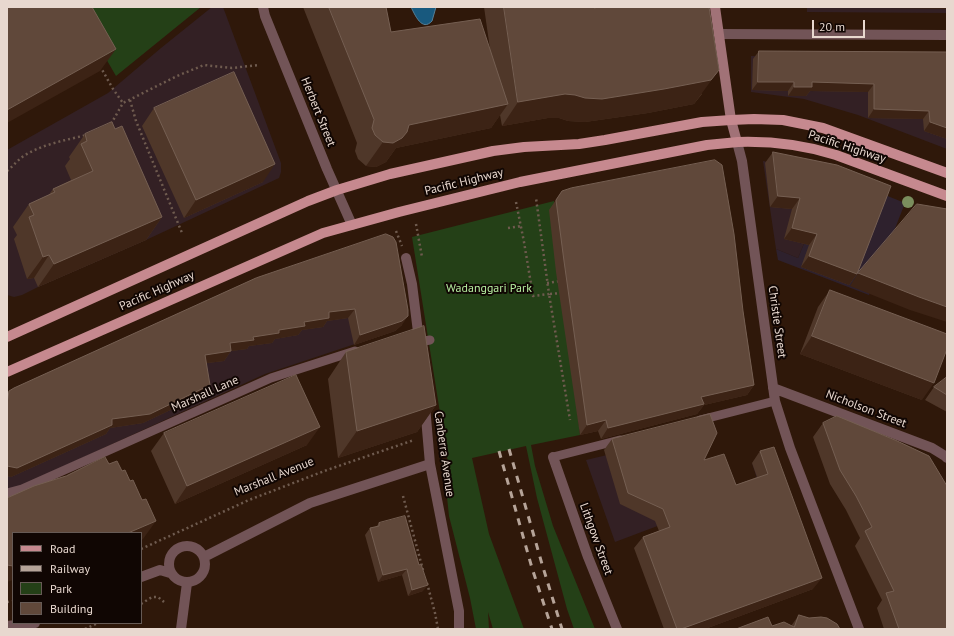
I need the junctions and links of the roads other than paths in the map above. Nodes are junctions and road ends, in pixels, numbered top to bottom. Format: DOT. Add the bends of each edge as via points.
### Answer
graph roads {
  1 [pos="263,7"];
  2 [pos="715,7"];
  3 [pos="719,34"];
  4 [pos="947,35"];
  5 [pos="731,120"];
  6 [pos="737,142"];
  7 [pos="947,173"];
  8 [pos="336,190"];
  9 [pos="947,196"];
  10 [pos="352,225"];
  11 [pos="406,258"];
  12 [pos="7,337"];
  13 [pos="417,339"];
  14 [pos="430,340"];
  15 [pos="360,349"];
  16 [pos="7,372"];
  17 [pos="772,388"];
  18 [pos="424,397"];
  19 [pos="775,401"];
  20 [pos="694,421"];
  21 [pos="628,438"];
  22 [pos="553,457"];
  23 [pos="947,458"];
  24 [pos="430,464"];
  25 [pos="7,493"];
  26 [pos="204,557"];
  27 [pos="170,573"];
  28 [pos="142,577"];
  29 [pos="187,583"];
  30 [pos="26,624"];
  31 [pos="7,626"];
  32 [pos="181,629"];
  33 [pos="459,629"];
  34 [pos="617,629"];
  35 [pos="859,629"];
  1 -- 8 [label="street, Herbert Street"];
  2 -- 3 [label="main road, Christie Street"];
  3 -- 4 [label="street"];
  3 -- 5 [label="main road, Christie Street"];
  5 -- 6 [label="main road, Christie Street"];
  5 -- 7 [label="main road, Pacific Highway" via="783,120 823,128"];
  5 -- 8 [label="main road, Pacific Highway" via="702,122 579,144 493,151 390,174"];
  6 -- 9 [label="main road, Pacific Highway" via="767,142 818,150"];
  6 -- 10 [label="main road, Pacific Highway" via="706,145 520,182"];
  6 -- 17 [label="street, Christie Street" via="742,161"];
  8 -- 10 [label="street, Herbert Street"];
  8 -- 12 [label="main road, Pacific Highway"];
  10 -- 16 [label="main road, Pacific Highway" via="323,233"];
  11 -- 13 [label="street" via="412,284"];
  13 -- 14 [label="lane"];
  15 -- 25 [label="lane, Marshall Lane" via="271,378 22,489"];
  17 -- 19 [label="street, Christie Street"];
  17 -- 23 [label="street, Nicholson Street" via="932,448"];
  18 -- 24 [label="street, Canberra Avenue"];
  19 -- 20 [label="lane"];
  19 -- 35 [label="street, Christie Street" via="790,448"];
  21 -- 22 [label="lane"];
  22 -- 34 [label="street, Lithgow Street" via="588,557"];
  24 -- 26 [label="street" via="310,503"];
  24 -- 33 [label="street, Canberra Avenue" via="459,611"];
  26 -- 27 [label="street" via="196,548 179,548 168,561"];
  26 -- 29 [label="street" via="202,574 198,579"];
  27 -- 28 [label="street" via="160,570"];
  27 -- 29 [label="street" via="176,579"];
  29 -- 32 [label="street"];
  30 -- 31 [label="street"];
}
